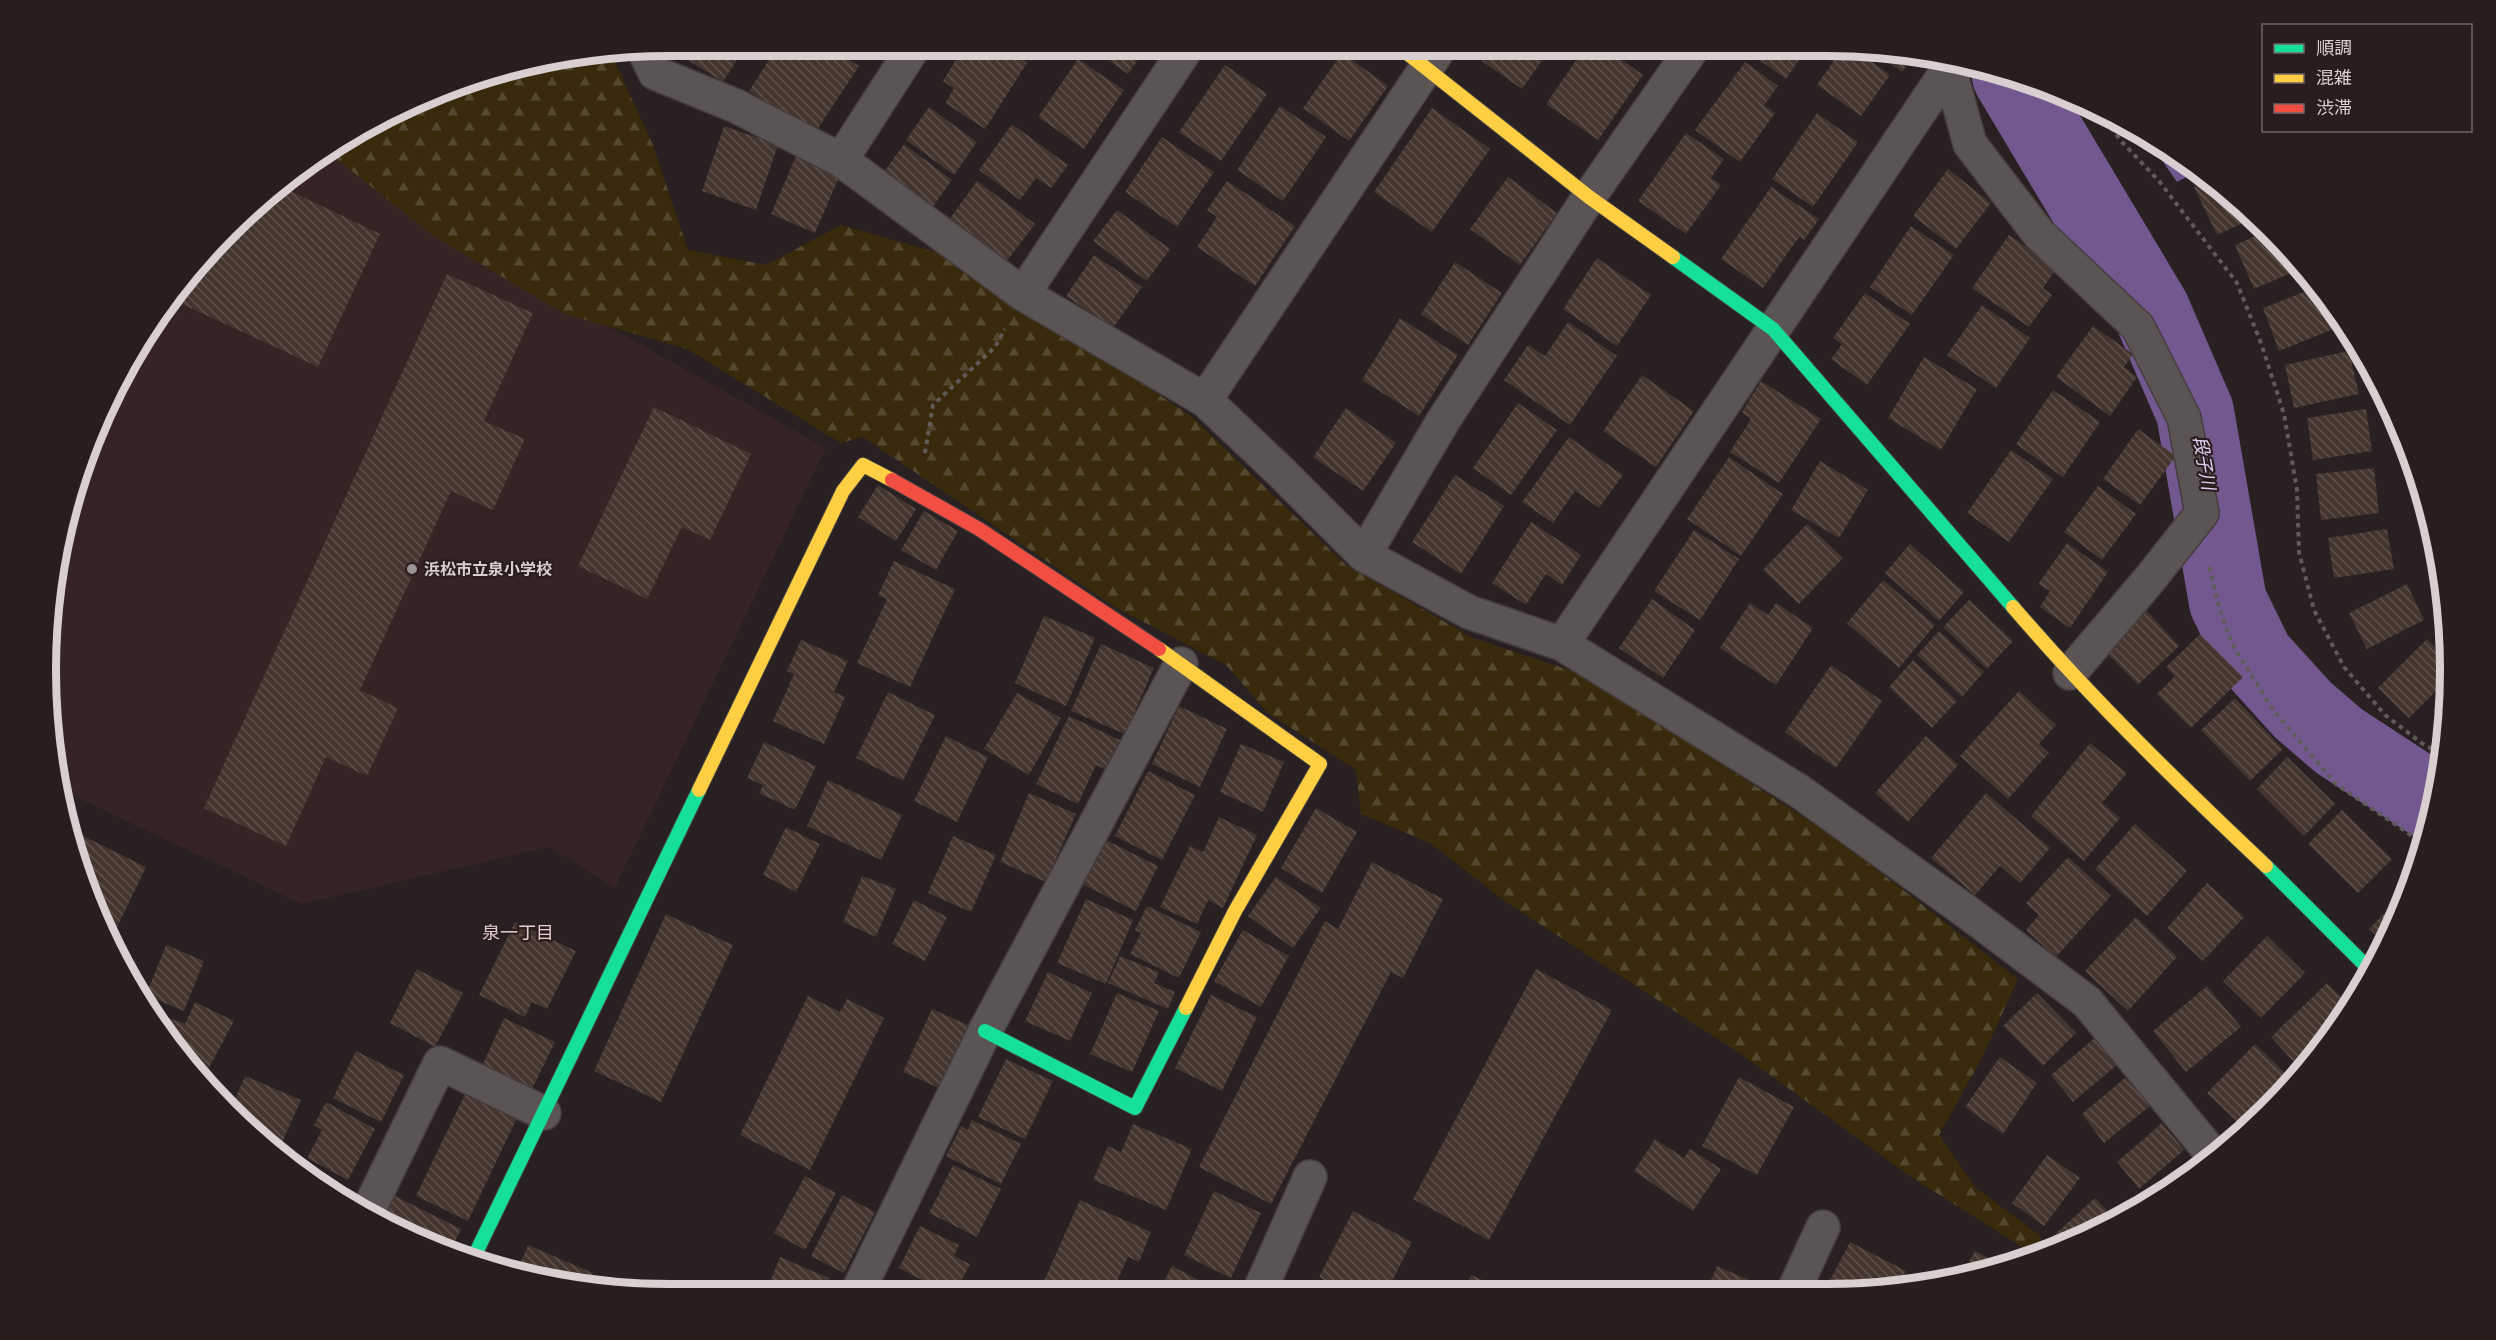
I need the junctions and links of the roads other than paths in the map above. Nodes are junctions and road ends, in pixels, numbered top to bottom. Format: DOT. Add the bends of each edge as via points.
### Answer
graph roads {
  1 [pos="908,56"];
  2 [pos="1181,56"];
  3 [pos="1687,56"];
  4 [pos="648,57"];
  5 [pos="1434,57"];
  6 [pos="1947,67"];
  7 [pos="1950,68"];
  8 [pos="841,160"];
  9 [pos="1589,197"];
  10 [pos="1023,294"];
  11 [pos="1773,329"];
  12 [pos="1205,400"];
  13 [pos="1364,555"];
  14 [pos="1562,644"];
  15 [pos="1181,664"];
  16 [pos="2070,673"];
  17 [pos="2365,965"];
  18 [pos="985,1031"];
  19 [pos="544,1113"];
  20 [pos="2209,1151"];
  21 [pos="1310,1177"];
  22 [pos="370,1206"];
  23 [pos="1823,1227"];
  24 [pos="476,1253"];
  25 [pos="861,1284"];
  26 [pos="1263,1284"];
  27 [pos="1797,1284"];
  1 -- 8 [label="street"];
  2 -- 10 [label="street"];
  3 -- 9 [label="street"];
  4 -- 8 [label="street" via="656,73 736,106"];
  5 -- 9 [label="street"];
  5 -- 12 [label="street"];
  6 -- 11 [label="street"];
  7 -- 16 [label="street" via="1970,144 2039,234 2138,327 2184,418 2202,513"];
  8 -- 10 [label="street"];
  9 -- 11 [label="street"];
  9 -- 13 [label="street" via="1443,421"];
  10 -- 12 [label="street"];
  11 -- 14 [label="street"];
  11 -- 16 [label="street"];
  12 -- 13 [label="street"];
  13 -- 14 [label="street" via="1469,612"];
  14 -- 20 [label="street" via="1799,791 2087,1002"];
  15 -- 18 [label="street"];
  15 -- 18 [label="street" via="1320,764 1235,911 1135,1108"];
  15 -- 19 [label="street" via="977,528 863,465 843,491"];
  16 -- 17 [label="street"];
  18 -- 25 [label="street"];
  19 -- 22 [label="street" via="440,1063"];
  19 -- 24 [label="street"];
  21 -- 26 [label="street"];
  23 -- 27 [label="street"];
}
